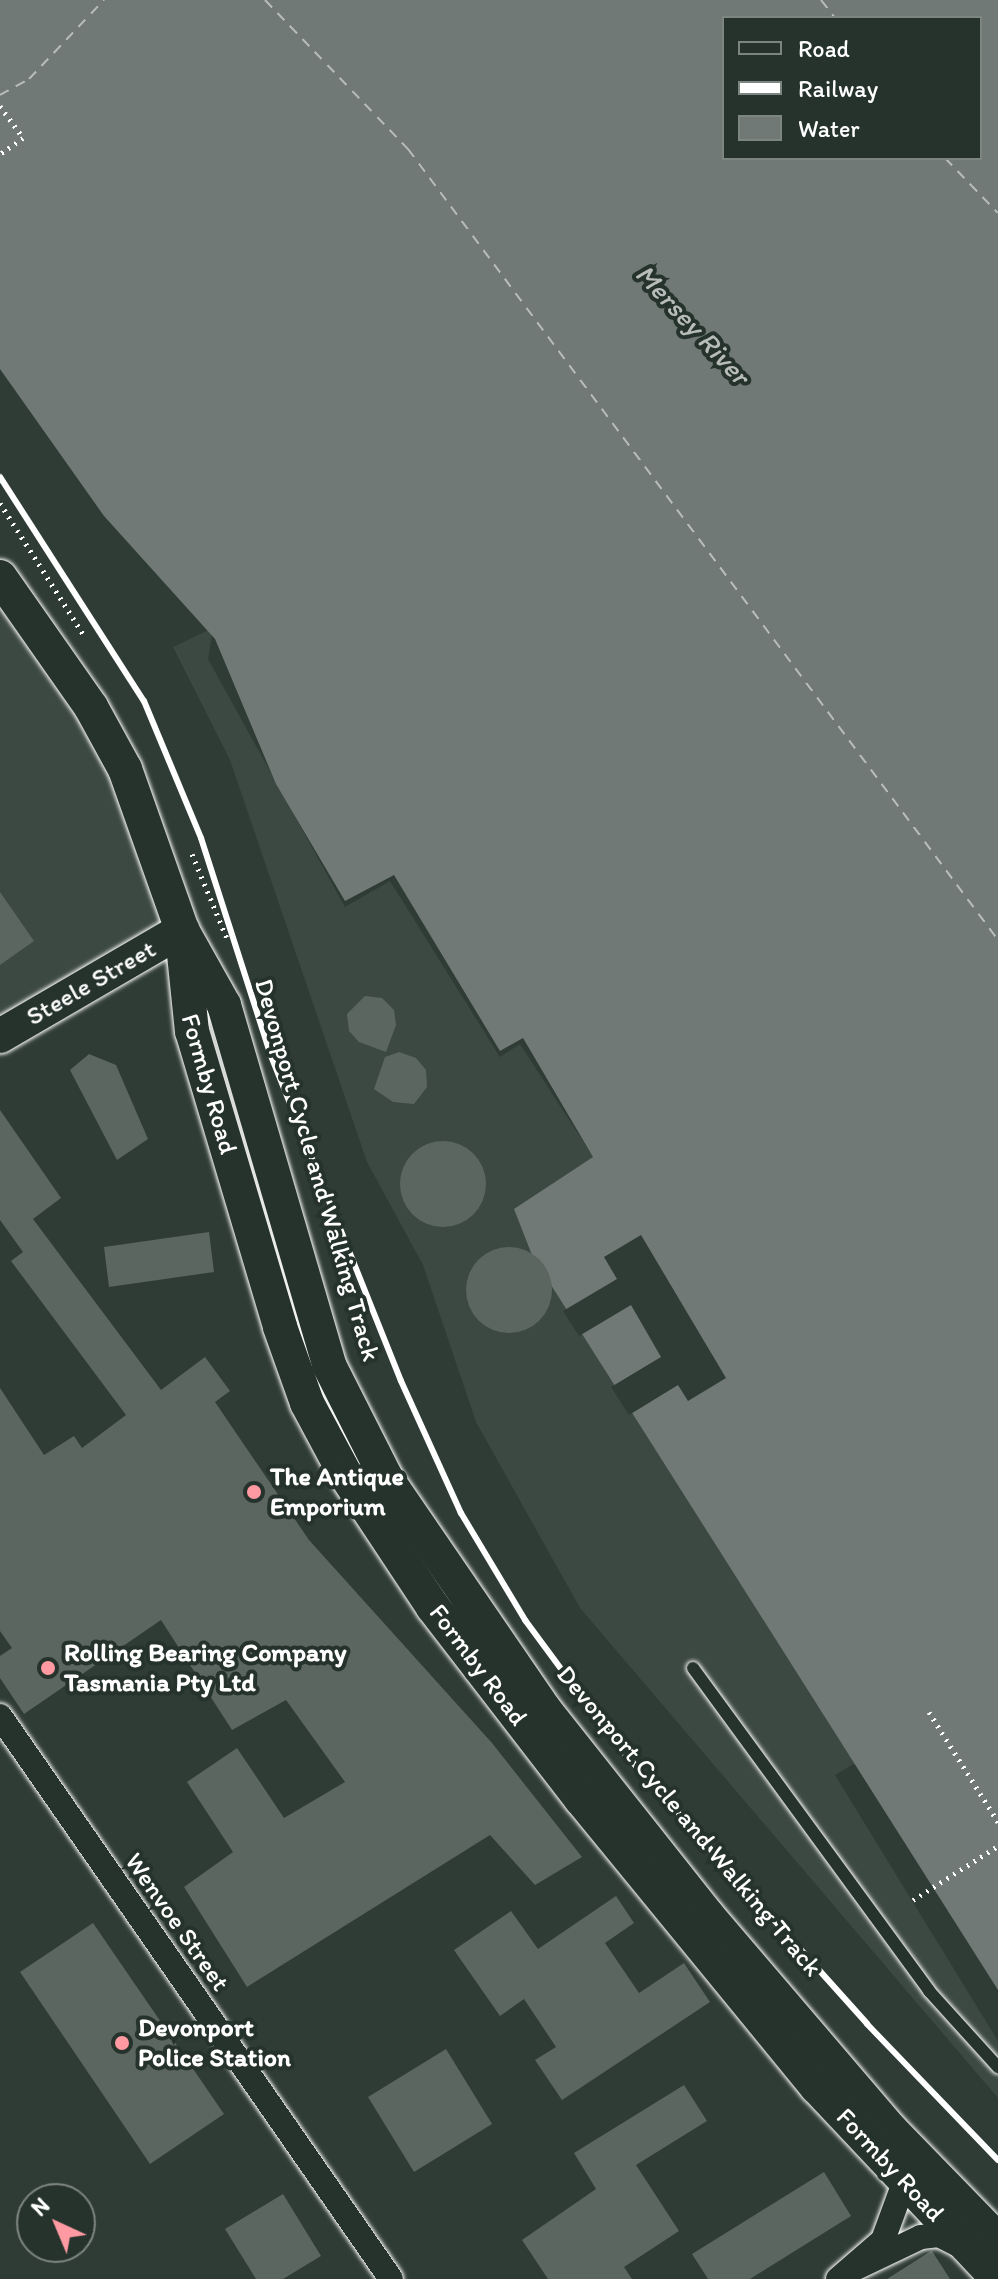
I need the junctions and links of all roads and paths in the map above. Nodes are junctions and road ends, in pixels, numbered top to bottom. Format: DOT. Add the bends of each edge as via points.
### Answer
graph roads {
  1 [pos="0,106"];
  2 [pos="0,154"];
  3 [pos="0,503"];
  4 [pos="0,577"];
  5 [pos="85,637"];
  6 [pos="188,846"];
  7 [pos="182,930"];
  8 [pos="230,948"];
  9 [pos="0,1036"];
  10 [pos="693,1668"];
  11 [pos="929,1712"];
  12 [pos="0,1716"];
  13 [pos="998,1822"];
  14 [pos="998,1846"];
  15 [pos="913,1900"];
  16 [pos="998,2067"];
  17 [pos="904,2183"];
  18 [pos="985,2247"];
  19 [pos="845,2274"];
  20 [pos="391,2279"];
  21 [pos="998,2279"];
  1 -- 2 [label="path" via="23,138"];
  3 -- 5 [label="path"];
  4 -- 7 [label="main road, Formby Road" via="119,756"];
  6 -- 8 [label="path"];
  7 -- 9 [label="main road, Steele Street"];
  7 -- 17 [label="main road, Formby Road" via="192,1031 295,1375 339,1464 433,1607 581,1799 817,2087"];
  7 -- 18 [label="main road, Formby Road" via="224,1005 329,1365 362,1436 414,1523 544,1709 708,1916"];
  10 -- 16 [label="lane" via="929,1991"];
  11 -- 13 [label="path"];
  12 -- 20 [label="street, Wenvoe Street"];
  14 -- 15 [label="path"];
  17 -- 18 [label="main road, Formby Road"];
  17 -- 19 [label="street" via="883,2240"];
  18 -- 19 [label="street" via="931,2236 911,2240"];
  18 -- 21 [label="main road, Formby Road"];
}
